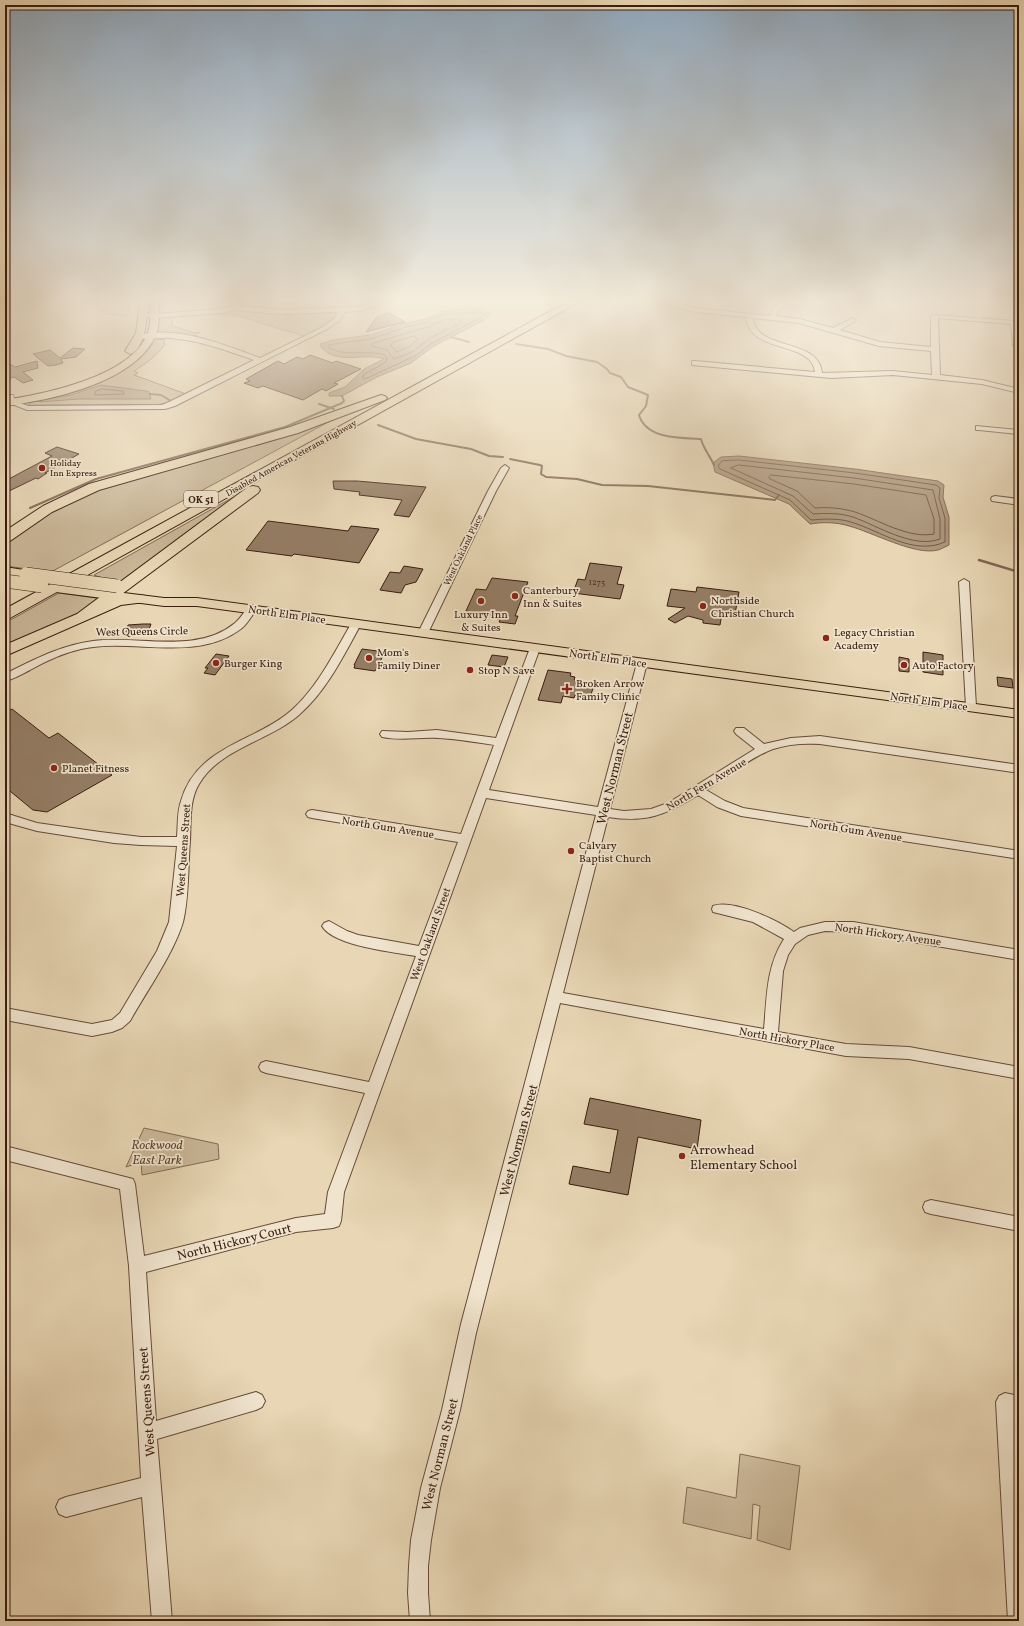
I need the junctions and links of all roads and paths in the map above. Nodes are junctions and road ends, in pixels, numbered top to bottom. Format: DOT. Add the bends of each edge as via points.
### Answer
graph roads {
  1 [pos="85,377"];
  2 [pos="100,377"];
  3 [pos="225,377"];
  4 [pos="425,377"];
  5 [pos="438,377"];
  6 [pos="936,377"];
  7 [pos="1019,391"];
  8 [pos="397,392"];
  9 [pos="8,400"];
  10 [pos="980,428"];
  11 [pos="1019,432"];
  12 [pos="302,452"];
  13 [pos="505,468"];
  14 [pos="994,499"];
  15 [pos="1019,502"];
  16 [pos="5,538"];
  17 [pos="5,571"];
  18 [pos="5,581"];
  19 [pos="964,582"];
  20 [pos="114,591"];
  21 [pos="140,599"];
  22 [pos="197,602"];
  23 [pos="5,605"];
  24 [pos="252,610"];
  25 [pos="5,615"];
  26 [pos="82,617"];
  27 [pos="356,624"];
  28 [pos="423,633"];
  29 [pos="535,648"];
  30 [pos="5,652"];
  31 [pos="642,662"];
  32 [pos="5,678"];
  33 [pos="971,707"];
  34 [pos="1019,714"];
  35 [pos="740,731"];
  36 [pos="386,734"];
  37 [pos="500,742"];
  38 [pos="764,749"];
  39 [pos="1019,769"];
  40 [pos="698,790"];
  41 [pos="481,793"];
  42 [pos="603,812"];
  43 [pos="312,814"];
  44 [pos="5,817"];
  45 [pos="465,839"];
  46 [pos="184,841"];
  47 [pos="1019,855"];
  48 [pos="718,909"];
  49 [pos="329,926"];
  50 [pos="793,938"];
  51 [pos="423,952"];
  52 [pos="1019,955"];
  53 [pos="555,997"];
  54 [pos="5,1014"];
  55 [pos="771,1036"];
  56 [pos="266,1067"];
  57 [pos="1019,1073"];
  58 [pos="374,1089"];
  59 [pos="5,1153"];
  60 [pos="931,1207"];
  61 [pos="333,1221"];
  62 [pos="1019,1224"];
  63 [pos="137,1266"];
  64 [pos="256,1401"];
  65 [pos="1012,1404"];
  66 [pos="148,1433"];
  67 [pos="151,1485"];
  68 [pos="66,1507"];
  69 [pos="1018,1612"];
  70 [pos="162,1621"];
  71 [pos="420,1621"];
  1 -- 9 [label="main road" via="64,386"];
  2 -- 9 [label="main road" via="65,391"];
  3 -- 9 [label="street" via="162,407 27,408"];
  4 -- 8 [label="highway, Disabled American Veterans Highway / OK 51"];
  5 -- 12 [label="highway, Disabled American Veterans Highway / OK 51"];
  6 -- 7 [label="street" via="982,382"];
  8 -- 16 [label="highway" via="294,430 94,487 38,513"];
  8 -- 23 [label="highway, Disabled American Veterans Highway / OK 51"];
  10 -- 11 [label="street"];
  12 -- 20 [label="highway"];
  12 -- 25 [label="highway, Disabled American Veterans Highway / OK 51"];
  13 -- 28 [label="street, West Oakland Place"];
  14 -- 15 [label="street"];
  17 -- 20 [label="main road, North Elm Place, bridge"];
  18 -- 20 [label="main road, North Elm Place, bridge"];
  19 -- 33 [label="street"];
  20 -- 21 [label="main road, North Elm Place"];
  20 -- 22 [label="main road, North Elm Place" via="171,594"];
  20 -- 26 [label="highway"];
  21 -- 22 [label="main road, North Elm Place"];
  21 -- 26 [label="highway" via="122,600"];
  22 -- 24 [label="main road, North Elm Place"];
  24 -- 27 [label="main road, North Elm Place"];
  24 -- 32 [label="street, West Queens Circle" via="230,632 201,642 109,643 83,646 55,653"];
  26 -- 30 [label="highway"];
  27 -- 28 [label="main road, North Elm Place"];
  27 -- 46 [label="street, West Queens Street" via="321,683 304,704 288,718 214,760 201,772 188,794"];
  28 -- 29 [label="main road, North Elm Place"];
  29 -- 31 [label="main road, North Elm Place"];
  29 -- 37 [label="street, West Oakland Street"];
  31 -- 33 [label="main road, North Elm Place"];
  31 -- 42 [label="street, West Norman Street"];
  33 -- 34 [label="main road, North Elm Place"];
  35 -- 38 [label="street"];
  36 -- 37 [label="street" via="437,734"];
  37 -- 41 [label="street, West Oakland Street"];
  38 -- 39 [label="street, North Fern Avenue" via="783,742 812,740"];
  38 -- 40 [label="street, North Fern Avenue"];
  40 -- 42 [label="street, North Fern Avenue" via="667,809 652,814 632,816"];
  40 -- 47 [label="street, North Gum Avenue" via="741,812"];
  41 -- 42 [label="street, North Fern Avenue"];
  41 -- 45 [label="street, West Oakland Street"];
  42 -- 53 [label="street, West Norman Street"];
  43 -- 45 [label="street, North Gum Avenue"];
  44 -- 46 [label="street" via="33,827 120,840 154,843"];
  45 -- 51 [label="street, West Oakland Street"];
  46 -- 54 [label="street, West Queens Street" via="178,913 169,940 127,1014 116,1024 102,1030 87,1030"];
  48 -- 50 [label="street" via="750,915"];
  49 -- 51 [label="street" via="342,935 357,940"];
  50 -- 52 [label="street, North Hickory Avenue" via="816,927 841,926"];
  50 -- 55 [label="street" via="778,960"];
  51 -- 58 [label="street, West Oakland Street"];
  53 -- 55 [label="street, North Hickory Place"];
  53 -- 71 [label="street, West Norman Street" via="463,1349 451,1408 425,1508 417,1567"];
  55 -- 57 [label="street, North Hickory Place" via="855,1051 918,1054"];
  56 -- 58 [label="street"];
  58 -- 61 [label="street, West Oakland Street" via="336,1192"];
  59 -- 63 [label="street, West Queens Street" via="127,1184"];
  60 -- 62 [label="street"];
  61 -- 63 [label="street, North Hickory Court" via="296,1225"];
  63 -- 66 [label="street, West Queens Street"];
  64 -- 66 [label="street"];
  65 -- 69 [label="street"];
  66 -- 67 [label="street, West Queens Street"];
  67 -- 68 [label="street"];
  67 -- 70 [label="street, West Queens Street"];
}
